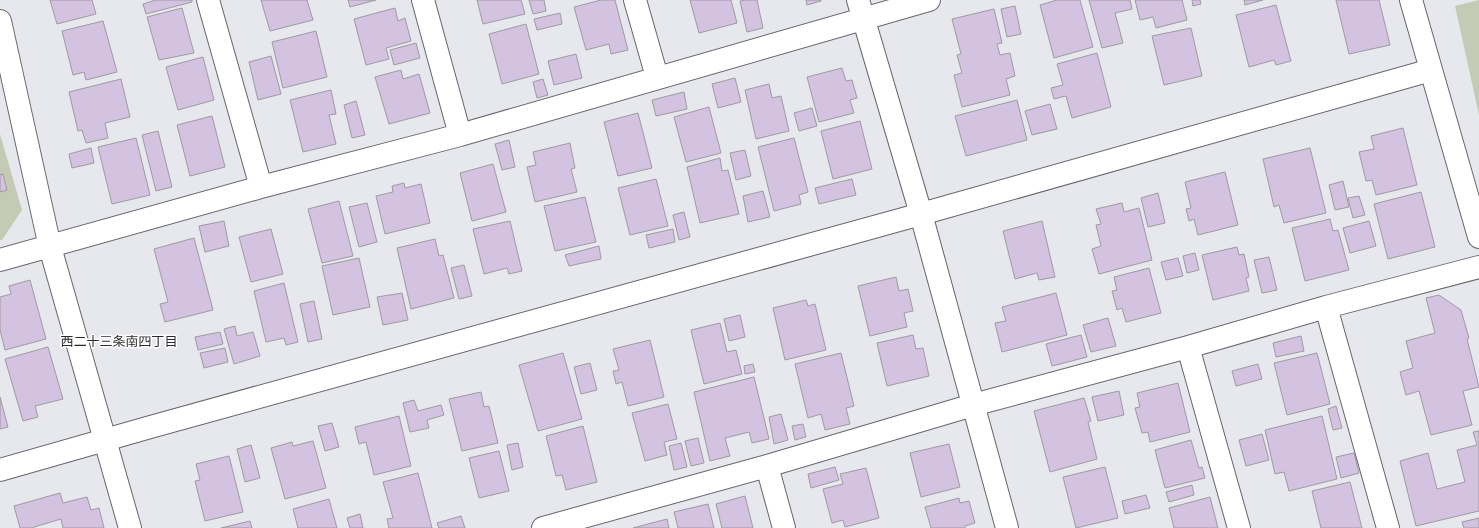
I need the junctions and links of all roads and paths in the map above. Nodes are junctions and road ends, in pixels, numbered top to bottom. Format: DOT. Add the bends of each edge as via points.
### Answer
graph roads {
  1 [pos="208,0"];
  2 [pos="423,0"];
  3 [pos="635,0"];
  4 [pos="929,0"];
  5 [pos="1411,0"];
  6 [pos="860,9"];
  7 [pos="0,21"];
  8 [pos="1431,70"];
  9 [pos="657,77"];
  10 [pos="460,135"];
  11 [pos="261,187"];
  12 [pos="921,214"];
  13 [pos="1479,237"];
  14 [pos="50,246"];
  15 [pos="0,260"];
  16 [pos="1479,267"];
  17 [pos="1326,308"];
  18 [pos="1188,347"];
  19 [pos="973,405"];
  20 [pos="105,441"];
  21 [pos="767,466"];
  22 [pos="0,470"];
  23 [pos="567,525"];
  24 [pos="130,528"];
  25 [pos="543,528"];
  26 [pos="784,528"];
  27 [pos="1007,528"];
  28 [pos="1239,528"];
  29 [pos="1388,528"];
  1 -- 11 [label="street"];
  2 -- 10 [label="street"];
  3 -- 9 [label="street"];
  4 -- 6 [label="street"];
  5 -- 8 [label="street"];
  6 -- 9 [label="street"];
  6 -- 12 [label="street"];
  7 -- 14 [label="street"];
  8 -- 12 [label="street"];
  8 -- 13 [label="street"];
  9 -- 10 [label="street"];
  10 -- 11 [label="street"];
  11 -- 14 [label="street"];
  12 -- 19 [label="street"];
  12 -- 20 [label="street"];
  14 -- 15 [label="street"];
  14 -- 20 [label="street"];
  16 -- 17 [label="street"];
  17 -- 18 [label="street"];
  17 -- 29 [label="street"];
  18 -- 19 [label="street"];
  18 -- 28 [label="street"];
  19 -- 21 [label="street"];
  19 -- 27 [label="street"];
  20 -- 22 [label="street"];
  20 -- 24 [label="street"];
  21 -- 23 [label="street"];
  21 -- 26 [label="street"];
  23 -- 25 [label="street"];
}
